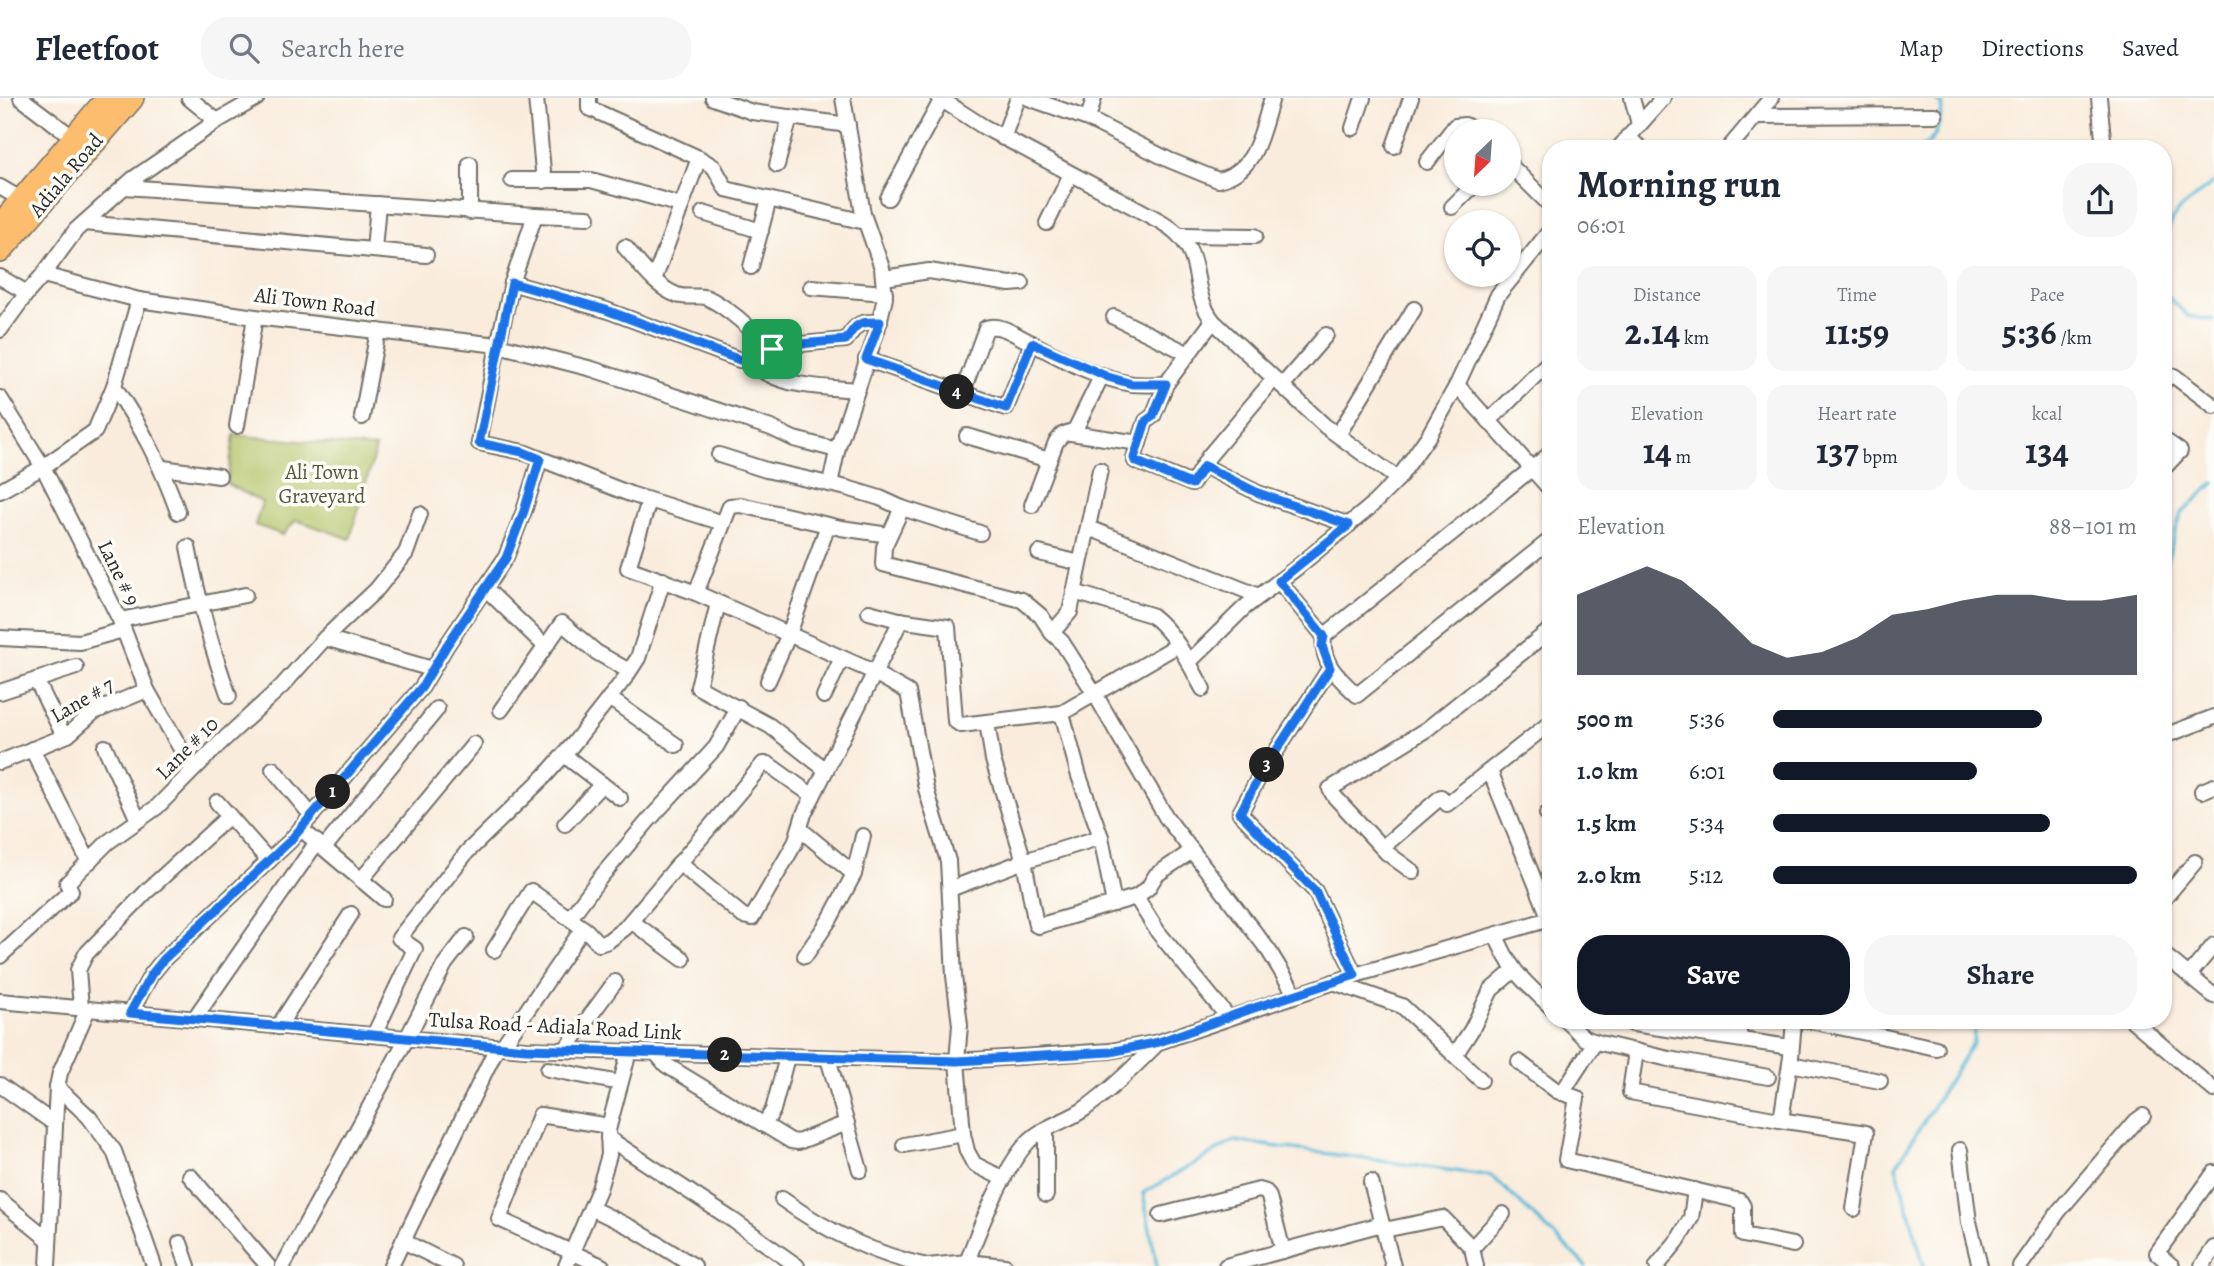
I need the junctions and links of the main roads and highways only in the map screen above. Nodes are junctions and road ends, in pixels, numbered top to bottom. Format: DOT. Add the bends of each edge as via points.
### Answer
graph roads {
  1 [pos="108,98"];
  2 [pos="132,98"];
  3 [pos="81,144"];
  4 [pos="0,226"];
  5 [pos="0,251"];
  1 -- 3 [label="main road"];
  2 -- 3 [label="main road, Adiala Road"];
  3 -- 4 [label="main road"];
  3 -- 5 [label="main road, Adiala Road"];
}
